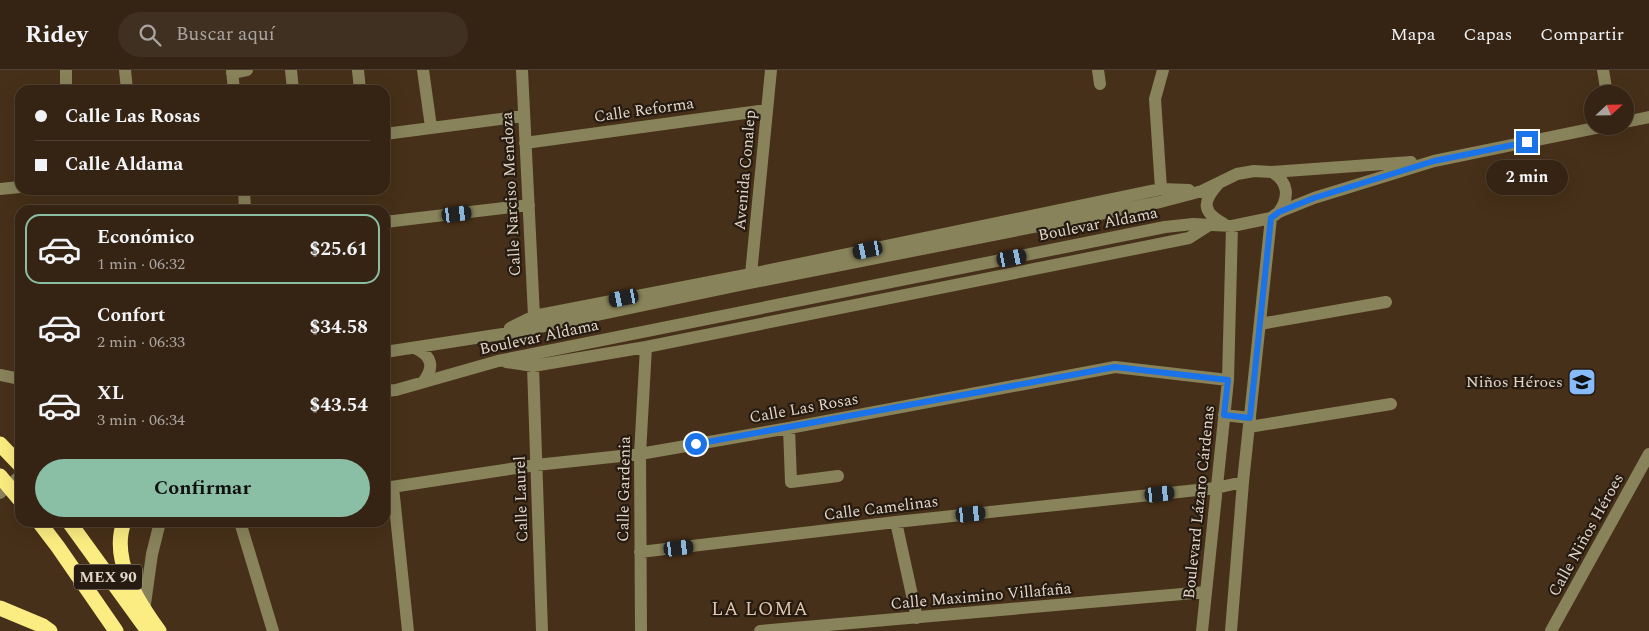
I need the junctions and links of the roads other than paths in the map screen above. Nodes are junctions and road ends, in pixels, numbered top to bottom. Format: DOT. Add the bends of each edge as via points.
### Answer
graph roads {
  1 [pos="66,70"];
  2 [pos="125,70"];
  3 [pos="247,70"];
  4 [pos="291,70"];
  5 [pos="358,70"];
  6 [pos="423,70"];
  7 [pos="522,70"];
  8 [pos="771,70"];
  9 [pos="1098,70"];
  10 [pos="1163,70"];
  11 [pos="1604,70"];
  12 [pos="232,71"];
  13 [pos="1100,84"];
  14 [pos="66,85"];
  15 [pos="126,85"];
  16 [pos="233,85"];
  17 [pos="292,85"];
  18 [pos="360,85"];
  19 [pos="1606,85"];
  20 [pos="767,110"];
  21 [pos="523,116"];
  22 [pos="1649,117"];
  23 [pos="1634,120"];
  24 [pos="431,128"];
  25 [pos="1584,130"];
  26 [pos="390,133"];
  27 [pos="525,143"];
  28 [pos="1434,161"];
  29 [pos="1272,172"];
  30 [pos="1218,184"];
  31 [pos="15,188"];
  32 [pos="0,189"];
  33 [pos="1161,189"];
  34 [pos="1202,191"];
  35 [pos="529,205"];
  36 [pos="1275,215"];
  37 [pos="390,221"];
  38 [pos="1210,224"];
  39 [pos="1229,225"];
  40 [pos="751,274"];
  41 [pos="1386,302"];
  42 [pos="534,316"];
  43 [pos="1260,324"];
  44 [pos="494,336"];
  45 [pos="646,346"];
  46 [pos="415,348"];
  47 [pos="390,351"];
  48 [pos="498,361"];
  49 [pos="534,366"];
  50 [pos="0,375"];
  51 [pos="15,378"];
  52 [pos="1228,380"];
  53 [pos="423,382"];
  54 [pos="390,390"];
  55 [pos="1391,404"];
  56 [pos="1224,415"];
  57 [pos="1250,423"];
  58 [pos="790,428"];
  59 [pos="0,444"];
  60 [pos="640,454"];
  61 [pos="1649,454"];
  62 [pos="15,459"];
  63 [pos="536,465"];
  64 [pos="0,476"];
  65 [pos="838,476"];
  66 [pos="15,480"];
  67 [pos="1243,482"];
  68 [pos="390,487"];
  69 [pos="1216,488"];
  70 [pos="0,493"];
  71 [pos="15,494"];
  72 [pos="390,495"];
  73 [pos="896,522"];
  74 [pos="42,527"];
  75 [pos="73,527"];
  76 [pos="122,527"];
  77 [pos="159,527"];
  78 [pos="242,527"];
  79 [pos="640,552"];
  80 [pos="1205,592"];
  81 [pos="0,608"];
  82 [pos="144,611"];
  83 [pos="917,618"];
  84 [pos="50,631"];
  85 [pos="116,631"];
  86 [pos="148,631"];
  87 [pos="158,631"];
  88 [pos="273,631"];
  89 [pos="408,631"];
  90 [pos="542,631"];
  91 [pos="641,631"];
  92 [pos="760,631"];
  93 [pos="1202,631"];
  94 [pos="1230,631"];
  95 [pos="1551,631"];
  1 -- 14 [label="street"];
  2 -- 15 [label="street"];
  3 -- 12 [label="street"];
  4 -- 17 [label="street"];
  5 -- 18 [label="street"];
  6 -- 24 [label="street"];
  7 -- 21 [label="street, Calle Narciso Mendoza"];
  8 -- 20 [label="street, Avenida Conalep"];
  9 -- 13 [label="street"];
  10 -- 33 [label="street" via="1155,99"];
  11 -- 19 [label="street"];
  12 -- 16 [label="street"];
  20 -- 27 [label="street, Calle Reforma"];
  20 -- 40 [label="street, Avenida Conalep"];
  21 -- 24 [label="street"];
  21 -- 27 [label="street, Calle Narciso Mendoza"];
  22 -- 23 [label="street"];
  24 -- 26 [label="street"];
  25 -- 28 [label="street"];
  27 -- 35 [label="street, Calle Narciso Mendoza"];
  28 -- 29 [label="street, Boulevar Aldama"];
  28 -- 36 [label="street, Boulevar Aldama" via="1314,198"];
  29 -- 30 [label="street, Boulevar Aldama" via="1237,174"];
  29 -- 36 [label="street" via="1280,177 1287,195 1285,204"];
  30 -- 34 [label="street, Boulevar Aldama"];
  30 -- 39 [label="street" via="1206,202 1208,213"];
  31 -- 32 [label="street"];
  33 -- 34 [label="street, Boulevar Aldama"];
  33 -- 40 [label="street, Boulevar Aldama"];
  34 -- 44 [label="street, Boulevar Aldama"];
  35 -- 37 [label="street"];
  35 -- 42 [label="street, Calle Narciso Mendoza"];
  36 -- 39 [label="street, Boulevar Aldama"];
  36 -- 43 [label="street"];
  38 -- 39 [label="street, Boulevar Aldama"];
  38 -- 45 [label="street" via="1189,238"];
  38 -- 48 [label="street, Boulevar Aldama" via="1165,227"];
  39 -- 52 [label="street, Boulevard Lázaro Cárdenas"];
  40 -- 42 [label="street, Boulevar Aldama"];
  41 -- 43 [label="street"];
  42 -- 44 [label="street, Boulevar Aldama"];
  43 -- 57 [label="street"];
  44 -- 46 [label="street, Boulevar Aldama"];
  45 -- 49 [label="street"];
  45 -- 60 [label="street, Calle Gardenia"];
  46 -- 47 [label="street, Boulevar Aldama"];
  46 -- 53 [label="street" via="425,352 429,359 430,367"];
  48 -- 49 [label="street"];
  48 -- 53 [label="street, Boulevar Aldama"];
  49 -- 63 [label="street, Calle Laurel"];
  50 -- 51 [label="street"];
  52 -- 56 [label="street, Boulevard Lázaro Cárdenas"];
  52 -- 58 [label="street, Calle Las Rosas" via="1115,367"];
  53 -- 54 [label="street, Boulevar Aldama"];
  55 -- 57 [label="street"];
  56 -- 57 [label="street"];
  56 -- 69 [label="street, Boulevard Lázaro Cárdenas"];
  57 -- 67 [label="street"];
  58 -- 60 [label="street, Calle Las Rosas"];
  58 -- 65 [label="street" via="791,482"];
  59 -- 62 [label="highway"];
  60 -- 63 [label="street, Calle Las Rosas"];
  60 -- 79 [label="street, Calle Gardenia"];
  61 -- 95 [label="street, Calle Niños Héroes"];
  63 -- 68 [label="street, Calle Las Rosas"];
  63 -- 90 [label="street, Calle Laurel"];
  64 -- 71 [label="highway, bridge"];
  66 -- 70 [label="street"];
  67 -- 69 [label="street, Calle Camelinas"];
  67 -- 94 [label="street"];
  69 -- 73 [label="street, Calle Camelinas"];
  69 -- 80 [label="street, Boulevard Lázaro Cárdenas"];
  72 -- 89 [label="street"];
  73 -- 79 [label="street, Calle Camelinas"];
  73 -- 83 [label="street"];
  74 -- 85 [label="highway, MEX 90"];
  75 -- 86 [label="highway, MEX 90"];
  76 -- 82 [label="highway" via="121,558 132,590"];
  77 -- 82 [label="street"];
  78 -- 88 [label="street"];
  79 -- 91 [label="street, Calle Gardenia"];
  80 -- 83 [label="street, Calle Maximino Villafaña"];
  80 -- 93 [label="street, Boulevard Lázaro Cárdenas"];
  81 -- 84 [label="highway"];
  82 -- 87 [label="highway"];
  83 -- 92 [label="street, Calle Maximino Villafaña"];
}
